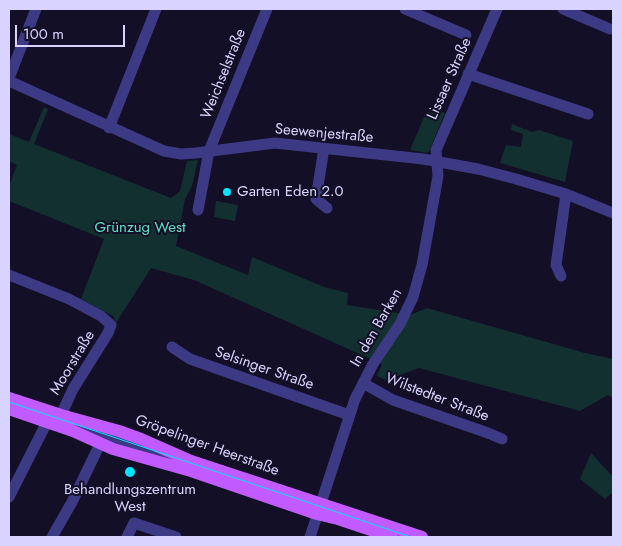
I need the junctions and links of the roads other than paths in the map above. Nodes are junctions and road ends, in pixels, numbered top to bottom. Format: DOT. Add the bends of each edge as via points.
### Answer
graph roads {
  1 [pos="36,9"];
  2 [pos="156,9"];
  3 [pos="267,9"];
  4 [pos="405,9"];
  5 [pos="497,9"];
  6 [pos="563,9"];
  7 [pos="612,30"];
  8 [pos="466,35"];
  9 [pos="468,74"];
  10 [pos="9,80"];
  11 [pos="588,114"];
  12 [pos="109,128"];
  13 [pos="324,148"];
  14 [pos="209,151"];
  15 [pos="437,162"];
  16 [pos="566,194"];
  17 [pos="327,208"];
  18 [pos="198,210"];
  19 [pos="613,213"];
  20 [pos="9,275"];
  21 [pos="560,276"];
  22 [pos="172,347"];
  23 [pos="363,383"];
  24 [pos="9,398"];
  25 [pos="9,403"];
  26 [pos="9,409"];
  27 [pos="61,415"];
  28 [pos="349,415"];
  29 [pos="47,422"];
  30 [pos="90,424"];
  31 [pos="502,439"];
  32 [pos="100,440"];
  33 [pos="185,461"];
  34 [pos="9,497"];
  35 [pos="318,509"];
  36 [pos="52,537"];
  37 [pos="127,537"];
  38 [pos="176,537"];
  39 [pos="310,537"];
  40 [pos="392,537"];
  41 [pos="406,537"];
  42 [pos="422,537"];
  1 -- 10 [label="street"];
  2 -- 12 [label="street"];
  3 -- 14 [label="street, Weichselstraße"];
  4 -- 8 [label="street"];
  5 -- 9 [label="street, Lissaer Straße"];
  6 -- 7 [label="street"];
  9 -- 11 [label="street"];
  9 -- 15 [label="street, Lissaer Straße" via="436,150"];
  10 -- 12 [label="street, Seewenjestraße"];
  12 -- 14 [label="street, Seewenjestraße" via="164,151 181,154"];
  13 -- 14 [label="street, Seewenjestraße" via="275,142"];
  13 -- 15 [label="street, Seewenjestraße"];
  13 -- 17 [label="street" via="316,199"];
  14 -- 18 [label="street, Weichselstraße"];
  15 -- 16 [label="street, Seewenjestraße" via="478,169"];
  15 -- 23 [label="street, In den Barken" via="438,176 414,298"];
  16 -- 19 [label="street, Seewenjestraße"];
  16 -- 21 [label="street" via="556,265"];
  20 -- 27 [label="street, Moorstraße" via="69,299 101,316 111,326"];
  22 -- 28 [label="street, Selsinger Straße" via="190,359"];
  23 -- 28 [label="street, In den Barken"];
  23 -- 31 [label="street, Wilstedter Straße" via="393,400"];
  24 -- 27 [label="main road, Gröpelinger Heerstraße"];
  25 -- 32 [label="street"];
  26 -- 29 [label="main road, Gröpelinger Heerstraße"];
  27 -- 30 [label="main road, Gröpelinger Heerstraße"];
  28 -- 35 [label="street, In den Barken"];
  29 -- 32 [label="main road, Gröpelinger Heerstraße"];
  29 -- 34 [label="street"];
  30 -- 32 [label="street"];
  30 -- 33 [label="main road, Gröpelinger Heerstraße" via="141,439"];
  32 -- 33 [label="street"];
  32 -- 35 [label="main road, Gröpelinger Heerstraße"];
  32 -- 36 [label="street"];
  33 -- 35 [label="main road, Gröpelinger Heerstraße"];
  35 -- 39 [label="street, In den Barken"];
  35 -- 40 [label="main road, Gröpelinger Heerstraße"];
  35 -- 41 [label="street"];
  35 -- 42 [label="main road, Gröpelinger Heerstraße"];
  37 -- 38 [label="street" via="134,523"];
}
